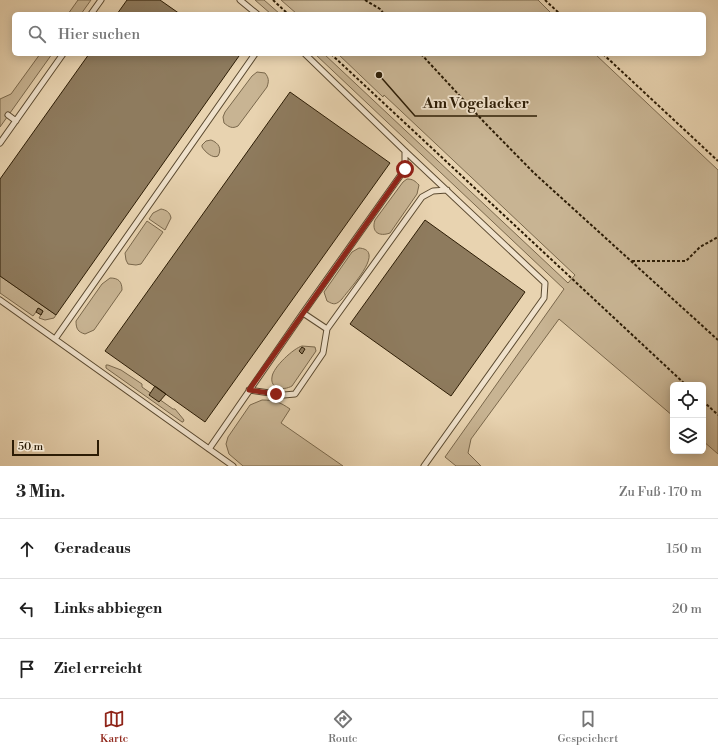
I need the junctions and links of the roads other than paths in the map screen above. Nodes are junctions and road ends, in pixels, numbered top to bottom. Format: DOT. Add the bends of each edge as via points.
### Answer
graph roads {
  1 [pos="101,0"];
  2 [pos="240,0"];
  3 [pos="92,12"];
  4 [pos="255,12"];
  5 [pos="62,56"];
  6 [pos="254,56"];
  7 [pos="307,56"];
  8 [pos="8,116"];
  9 [pos="16,121"];
  10 [pos="0,144"];
  11 [pos="405,151"];
  12 [pos="446,190"];
  13 [pos="0,300"];
  14 [pos="302,313"];
  15 [pos="327,329"];
  16 [pos="55,339"];
  17 [pos="249,390"];
  18 [pos="209,448"];
  19 [pos="233,466"];
  20 [pos="424,466"];
  1 -- 3 [label="lane"];
  2 -- 4 [label="lane"];
  5 -- 9 [label="lane"];
  6 -- 16 [label="lane"];
  7 -- 11 [label="lane"];
  8 -- 9 [label="lane"];
  9 -- 10 [label="lane"];
  11 -- 12 [label="lane"];
  11 -- 14 [label="lane" via="405,169"];
  12 -- 15 [label="lane" via="433,190 422,197"];
  12 -- 20 [label="lane" via="545,283 544,298"];
  13 -- 16 [label="lane"];
  14 -- 15 [label="lane"];
  14 -- 17 [label="lane"];
  15 -- 17 [label="lane" via="323,353 295,394"];
  16 -- 18 [label="lane"];
  17 -- 18 [label="lane"];
  18 -- 19 [label="lane"];
}
